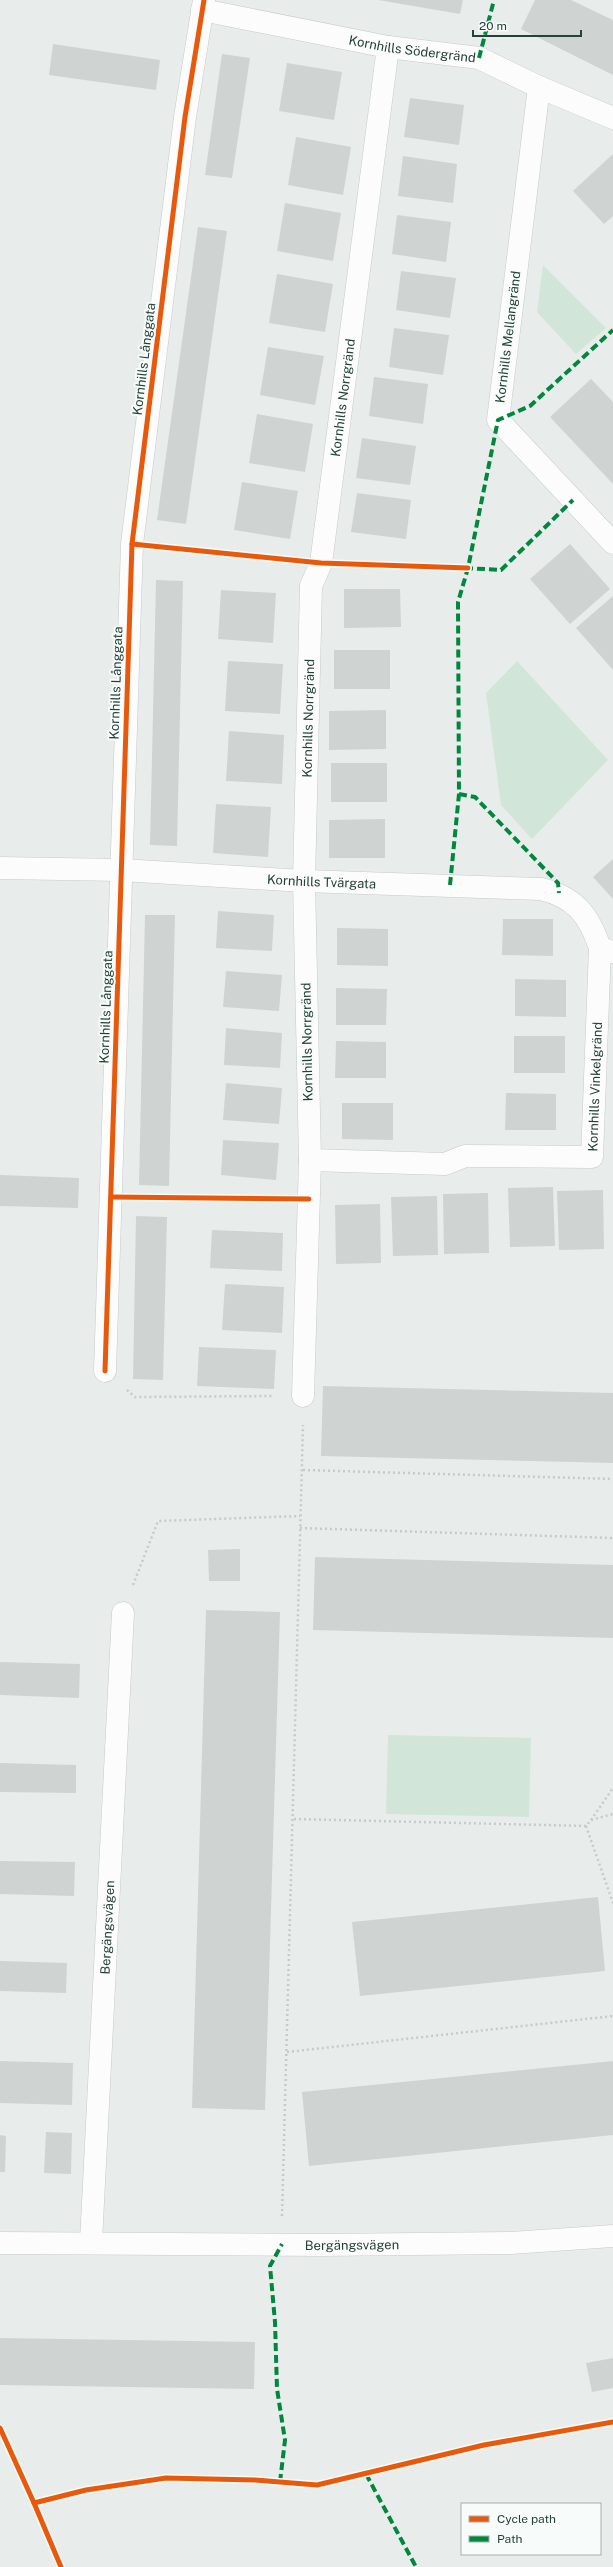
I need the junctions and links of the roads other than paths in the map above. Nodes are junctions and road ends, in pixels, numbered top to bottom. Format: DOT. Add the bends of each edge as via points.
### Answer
graph roads {
  1 [pos="203,5"];
  2 [pos="388,47"];
  3 [pos="539,87"];
  4 [pos="613,118"];
  5 [pos="613,543"];
  6 [pos="0,868"];
  7 [pos="121,870"];
  8 [pos="304,881"];
  9 [pos="607,950"];
  10 [pos="310,1160"];
  11 [pos="105,1371"];
  12 [pos="303,1396"];
  13 [pos="123,1613"];
  14 [pos="613,2236"];
  15 [pos="0,2242"];
  16 [pos="91,2242"];
  1 -- 2 [label="street, Kornhills Södergränd"];
  1 -- 7 [label="street, Kornhills Långgata" via="185,117 132,544"];
  2 -- 3 [label="street, Kornhills Södergränd" via="479,58"];
  2 -- 8 [label="street, Kornhills Norrgränd" via="321,563 311,586"];
  3 -- 4 [label="street, Kornhills Södergränd"];
  3 -- 5 [label="street, Kornhills Mellangränd" via="498,420"];
  6 -- 7 [label="street, Kornhills Tvärgata"];
  7 -- 8 [label="street, Kornhills Tvärgata"];
  7 -- 11 [label="street, Kornhills Långgata"];
  8 -- 9 [label="street, Kornhills Tvärgata" via="541,889 559,893 575,904"];
  8 -- 10 [label="street, Kornhills Norrgränd"];
  9 -- 10 [label="street, Kornhills Vinkelgränd" via="592,1157 465,1156 445,1164"];
  10 -- 12 [label="street, Kornhills Norrgränd"];
  13 -- 16 [label="street, Bergängsvägen"];
  14 -- 16 [label="street, Bergängsvägen" via="511,2243"];
  15 -- 16 [label="street, Bergängsvägen"];
}
